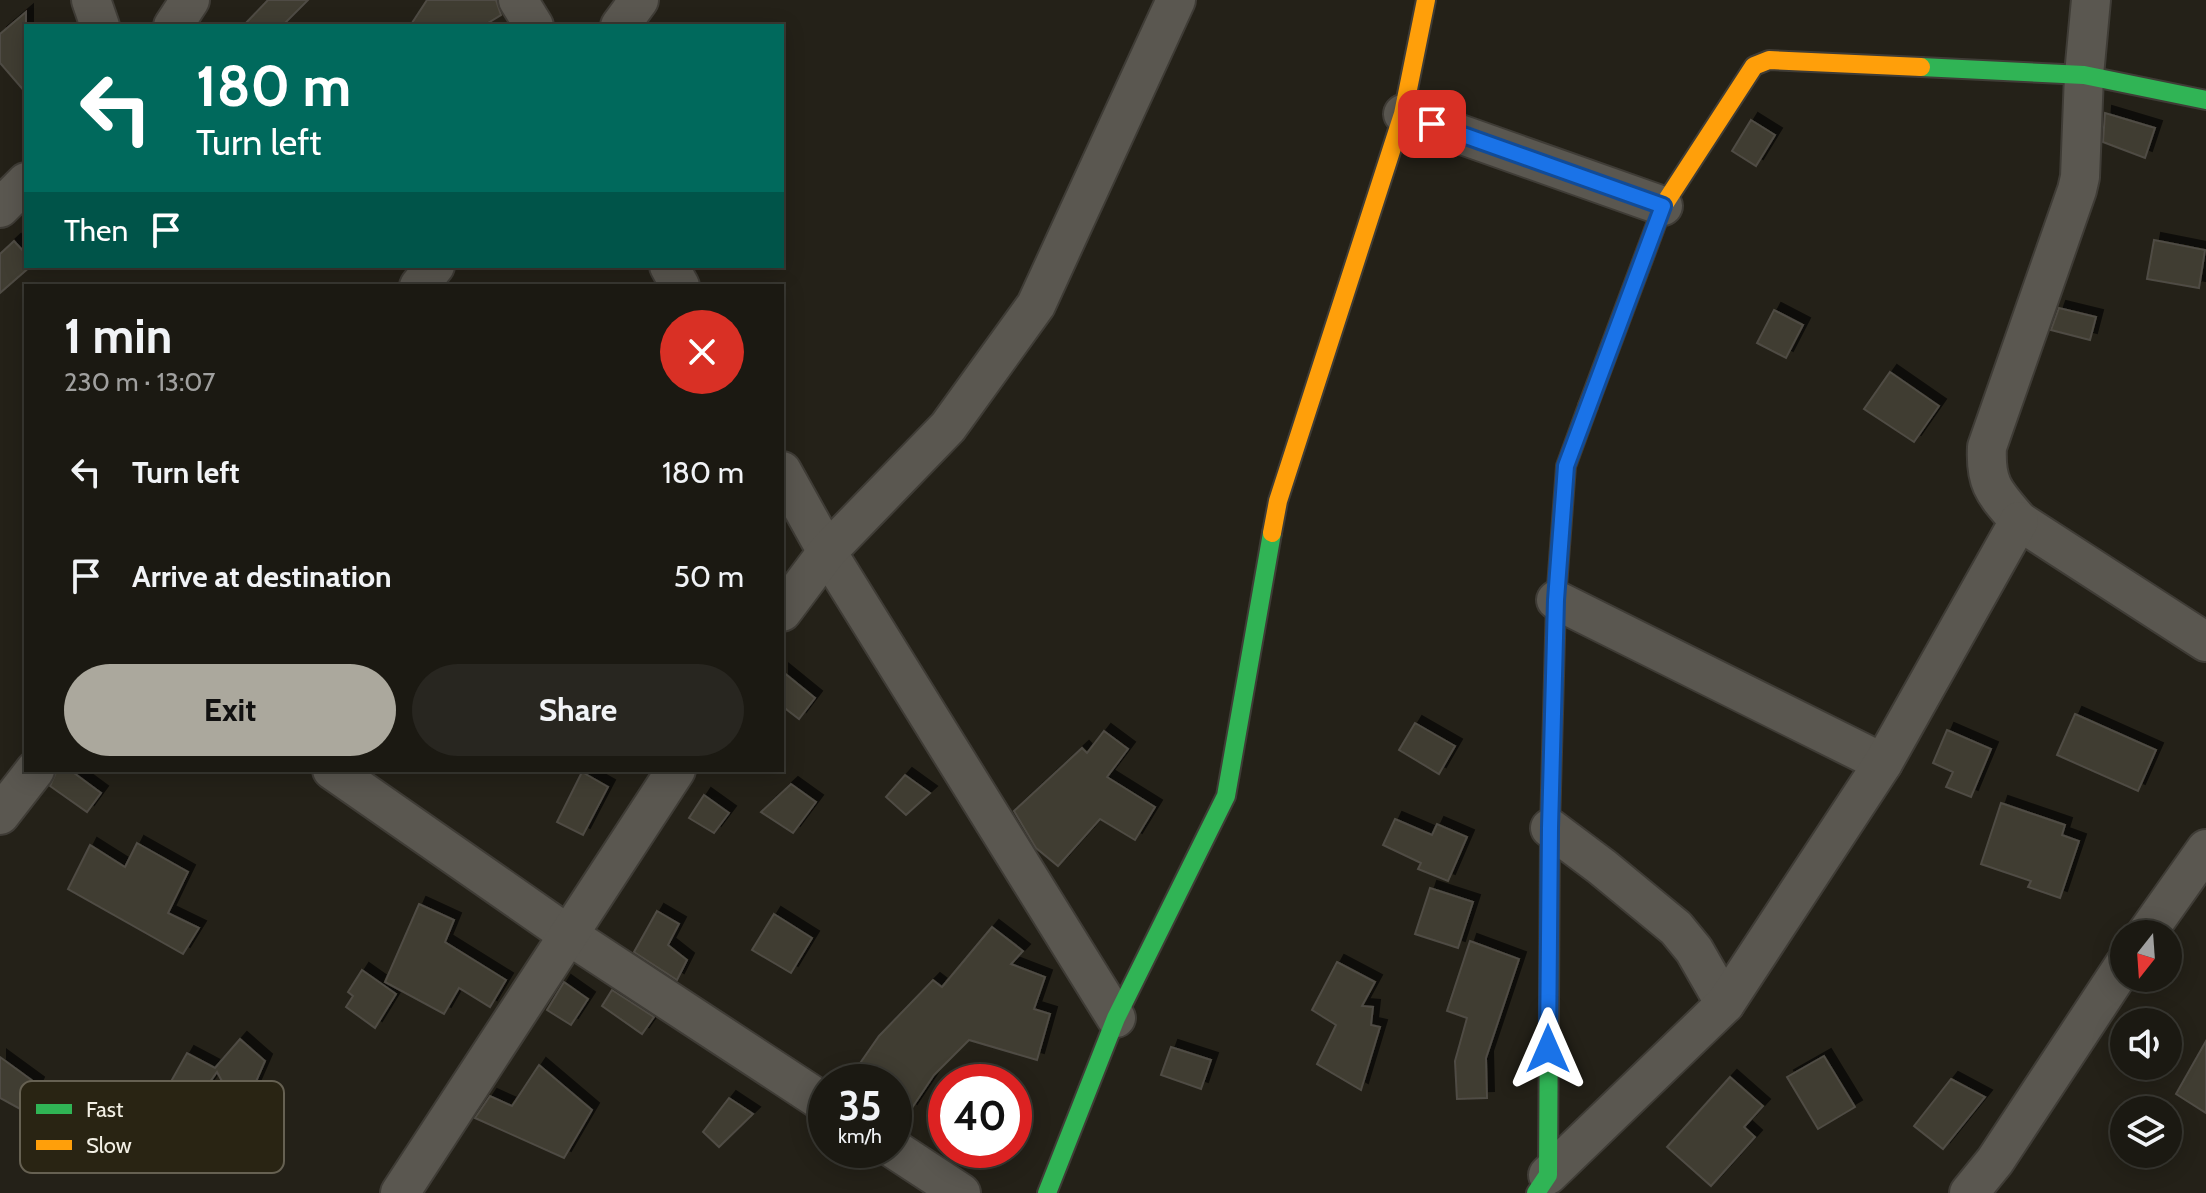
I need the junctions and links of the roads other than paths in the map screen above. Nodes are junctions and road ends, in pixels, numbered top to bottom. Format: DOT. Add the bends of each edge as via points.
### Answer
graph roads {
  1 [pos="91,0"];
  2 [pos="190,0"];
  3 [pos="518,0"];
  4 [pos="639,0"];
  5 [pos="1176,0"];
  6 [pos="1426,0"];
  7 [pos="2091,0"];
  8 [pos="99,24"];
  9 [pos="174,24"];
  10 [pos="533,24"];
  11 [pos="621,24"];
  12 [pos="2084,75"];
  13 [pos="2206,100"];
  14 [pos="1403,114"];
  15 [pos="24,184"];
  16 [pos="1663,206"];
  17 [pos="0,208"];
  18 [pos="433,268"];
  19 [pos="421,284"];
  20 [pos="784,475"];
  21 [pos="2019,521"];
  22 [pos="827,552"];
  23 [pos="1556,600"];
  24 [pos="784,609"];
  25 [pos="2206,642"];
  26 [pos="1883,763"];
  27 [pos="335,772"];
  28 [pos="675,772"];
  29 [pos="1550,828"];
  30 [pos="2206,849"];
  31 [pos="2156,920"];
  32 [pos="570,936"];
  33 [pos="2110,986"];
  34 [pos="1725,1004"];
  35 [pos="1116,1018"];
  36 [pos="808,1092"];
  37 [pos="912,1161"];
  38 [pos="1542,1184"];
  39 [pos="400,1193"];
  40 [pos="961,1193"];
  41 [pos="1047,1193"];
  42 [pos="1969,1193"];
  1 -- 8 [label="street"];
  2 -- 9 [label="street"];
  3 -- 10 [label="street"];
  4 -- 11 [label="street"];
  5 -- 22 [label="street" via="1036,305 948,427"];
  6 -- 14 [label="street"];
  7 -- 12 [label="street"];
  12 -- 13 [label="street"];
  12 -- 16 [label="street" via="1769,60 1754,66"];
  12 -- 21 [label="street" via="2077,190 1987,447 1986,471 1996,495"];
  14 -- 16 [label="street"];
  14 -- 35 [label="street" via="1278,501 1226,796"];
  15 -- 17 [label="street"];
  16 -- 23 [label="street" via="1566,466"];
  18 -- 19 [label="street"];
  20 -- 22 [label="street"];
  21 -- 25 [label="street"];
  21 -- 26 [label="street"];
  22 -- 24 [label="street"];
  22 -- 35 [label="street"];
  23 -- 26 [label="street"];
  23 -- 29 [label="street"];
  26 -- 34 [label="street"];
  27 -- 32 [label="street"];
  28 -- 32 [label="street"];
  29 -- 34 [label="street" via="1676,928"];
  29 -- 38 [label="street"];
  30 -- 31 [label="street"];
  32 -- 36 [label="street"];
  32 -- 39 [label="street"];
  33 -- 42 [label="street"];
  34 -- 38 [label="street"];
  35 -- 41 [label="street"];
  37 -- 40 [label="street"];
}
